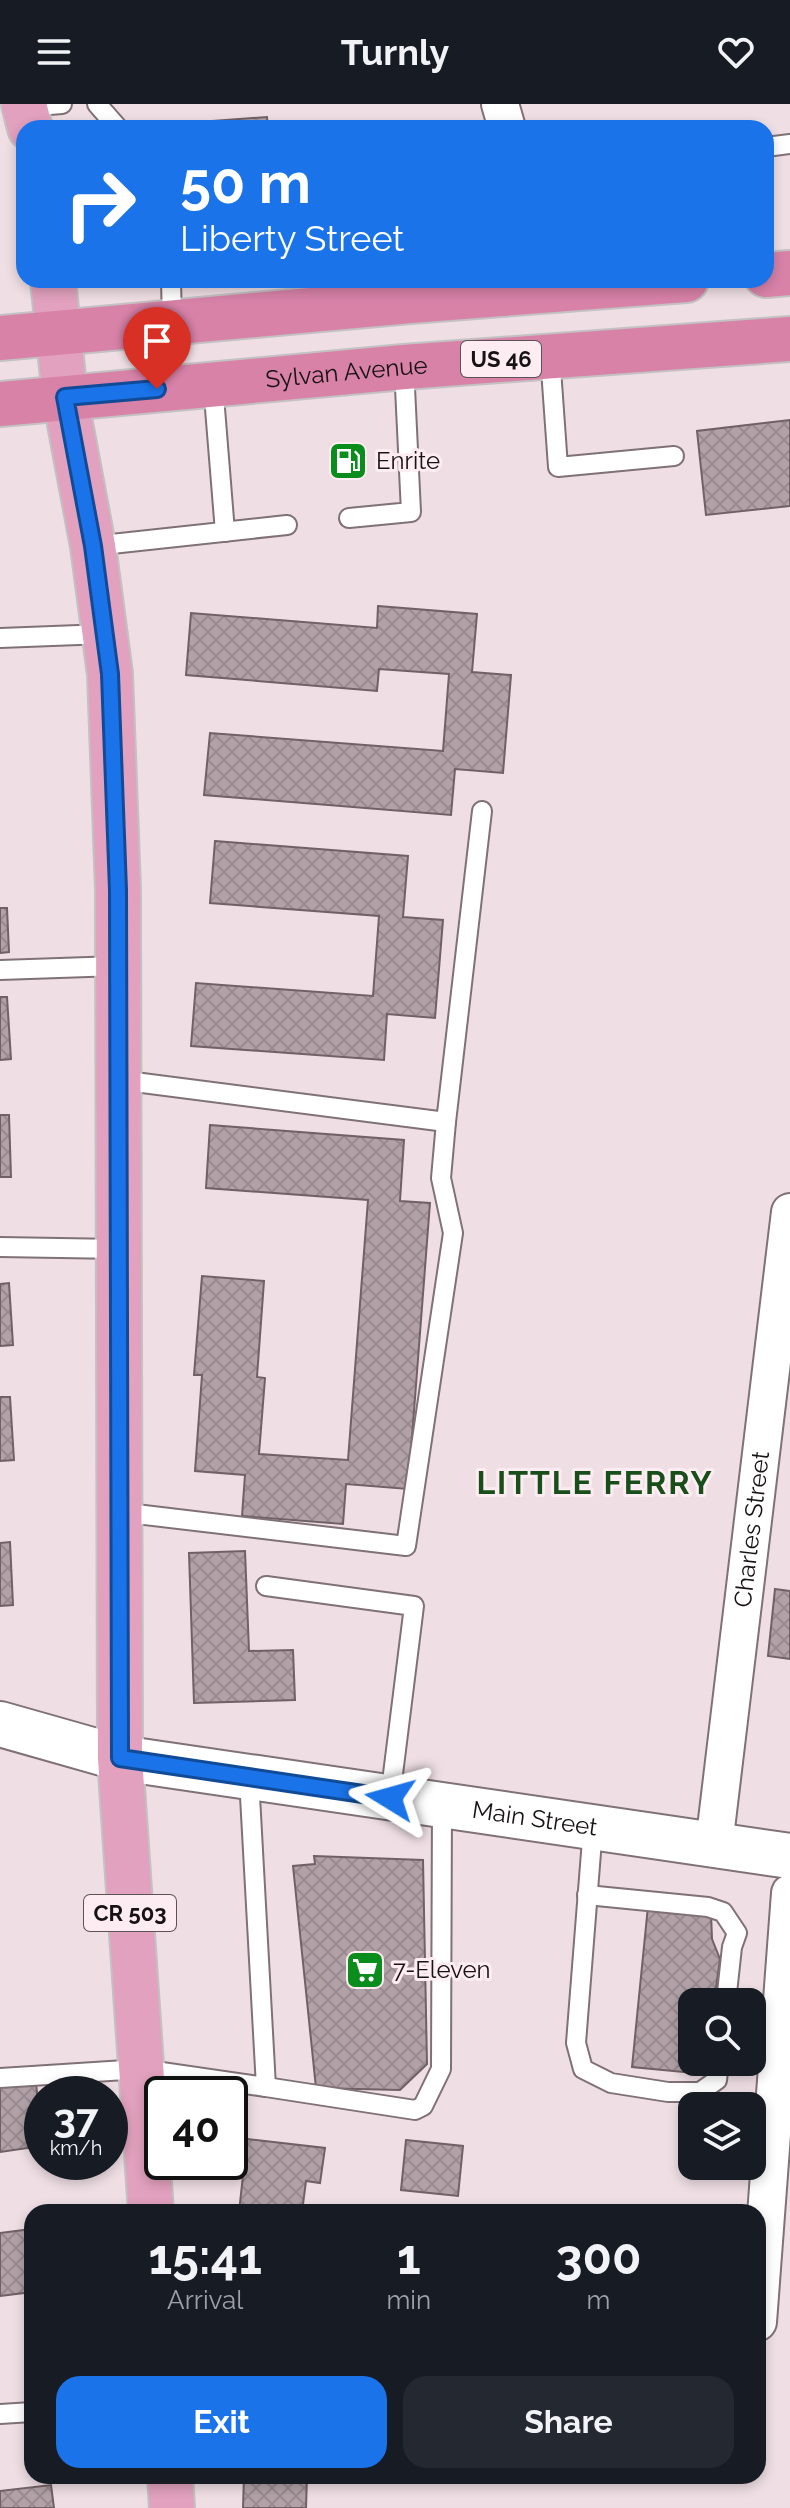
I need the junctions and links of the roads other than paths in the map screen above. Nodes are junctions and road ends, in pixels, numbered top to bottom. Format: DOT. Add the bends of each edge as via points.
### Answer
graph roads {
  1 [pos="97,104"];
  2 [pos="111,120"];
  3 [pos="54,288"];
  4 [pos="171,288"];
  5 [pos="465,288"];
  6 [pos="409,290"];
  7 [pos="172,323"];
  8 [pos="58,334"];
  9 [pos="0,338"];
  10 [pos="790,339"];
  11 [pos="550,355"];
  12 [pos="404,367"];
  13 [pos="213,384"];
  14 [pos="65,397"];
  15 [pos="0,404"];
  16 [pos="674,456"];
  17 [pos="349,518"];
  18 [pos="287,525"];
  19 [pos="225,532"];
  20 [pos="93,546"];
  21 [pos="105,634"];
  22 [pos="0,638"];
  23 [pos="482,811"];
  24 [pos="118,966"];
  25 [pos="0,970"];
  26 [pos="119,1080"];
  27 [pos="446,1122"];
  28 [pos="790,1212"];
  29 [pos="0,1247"];
  30 [pos="119,1249"];
  31 [pos="119,1512"];
  32 [pos="266,1586"];
  33 [pos="0,1724"];
  34 [pos="120,1758"];
  35 [pos="249,1777"];
  36 [pos="390,1798"];
  37 [pos="442,1805"];
  38 [pos="593,1827"];
  39 [pos="714,1845"];
  40 [pos="790,1856"];
  41 [pos="790,1893"];
  42 [pos="587,1895"];
  43 [pos="728,1988"];
  44 [pos="141,2069"];
  45 [pos="717,2076"];
  46 [pos="0,2078"];
  47 [pos="266,2087"];
  48 [pos="150,2204"];
  49 [pos="766,2215"];
  50 [pos="24,2412"];
  51 [pos="0,2414"];
  52 [pos="170,2484"];
  53 [pos="172,2508"];
  1 -- 2 [label="lane"];
  3 -- 8 [label="main road, CR 503"];
  4 -- 7 [label="lane"];
  5 -- 6 [label="highway"];
  6 -- 7 [label="highway"];
  7 -- 8 [label="highway"];
  8 -- 9 [label="highway"];
  8 -- 14 [label="main road, CR 503"];
  10 -- 11 [label="highway, Sylvan Avenue / US 46"];
  11 -- 12 [label="highway, Sylvan Avenue / US 46"];
  11 -- 16 [label="lane" via="558,467"];
  12 -- 13 [label="highway, Sylvan Avenue / US 46"];
  12 -- 17 [label="lane" via="411,512"];
  13 -- 14 [label="highway, Sylvan Avenue / US 46"];
  13 -- 19 [label="lane"];
  14 -- 15 [label="highway, Sylvan Avenue / US 46"];
  14 -- 20 [label="main road, CR 503"];
  18 -- 19 [label="lane"];
  19 -- 20 [label="lane"];
  20 -- 21 [label="main road, CR 503"];
  21 -- 22 [label="lane"];
  21 -- 24 [label="main road, CR 503"];
  23 -- 27 [label="lane"];
  24 -- 25 [label="lane"];
  24 -- 26 [label="main road, CR 503"];
  26 -- 27 [label="lane"];
  26 -- 30 [label="main road, CR 503"];
  27 -- 31 [label="lane" via="441,1178 453,1233 406,1546"];
  28 -- 39 [label="street, Charles Street"];
  29 -- 30 [label="lane"];
  30 -- 31 [label="main road, CR 503"];
  31 -- 34 [label="main road, CR 503"];
  32 -- 36 [label="lane" via="414,1606"];
  33 -- 34 [label="street, Main Street"];
  34 -- 35 [label="street, Main Street"];
  34 -- 44 [label="main road, CR 503"];
  35 -- 36 [label="street, Main Street"];
  35 -- 47 [label="lane"];
  36 -- 37 [label="street, Main Street"];
  37 -- 38 [label="street, Main Street"];
  37 -- 47 [label="lane" via="441,2069 423,2106 415,2110"];
  38 -- 39 [label="street, Main Street"];
  38 -- 42 [label="lane"];
  39 -- 40 [label="street, Main Street"];
  41 -- 49 [label="street"];
  42 -- 43 [label="lane" via="723,1912 737,1933"];
  42 -- 45 [label="lane" via="576,2043 583,2069 611,2083 668,2092 700,2092"];
  44 -- 46 [label="lane"];
  44 -- 47 [label="lane"];
  44 -- 48 [label="main road, CR 503"];
  50 -- 51 [label="lane"];
  52 -- 53 [label="main road"];
}
